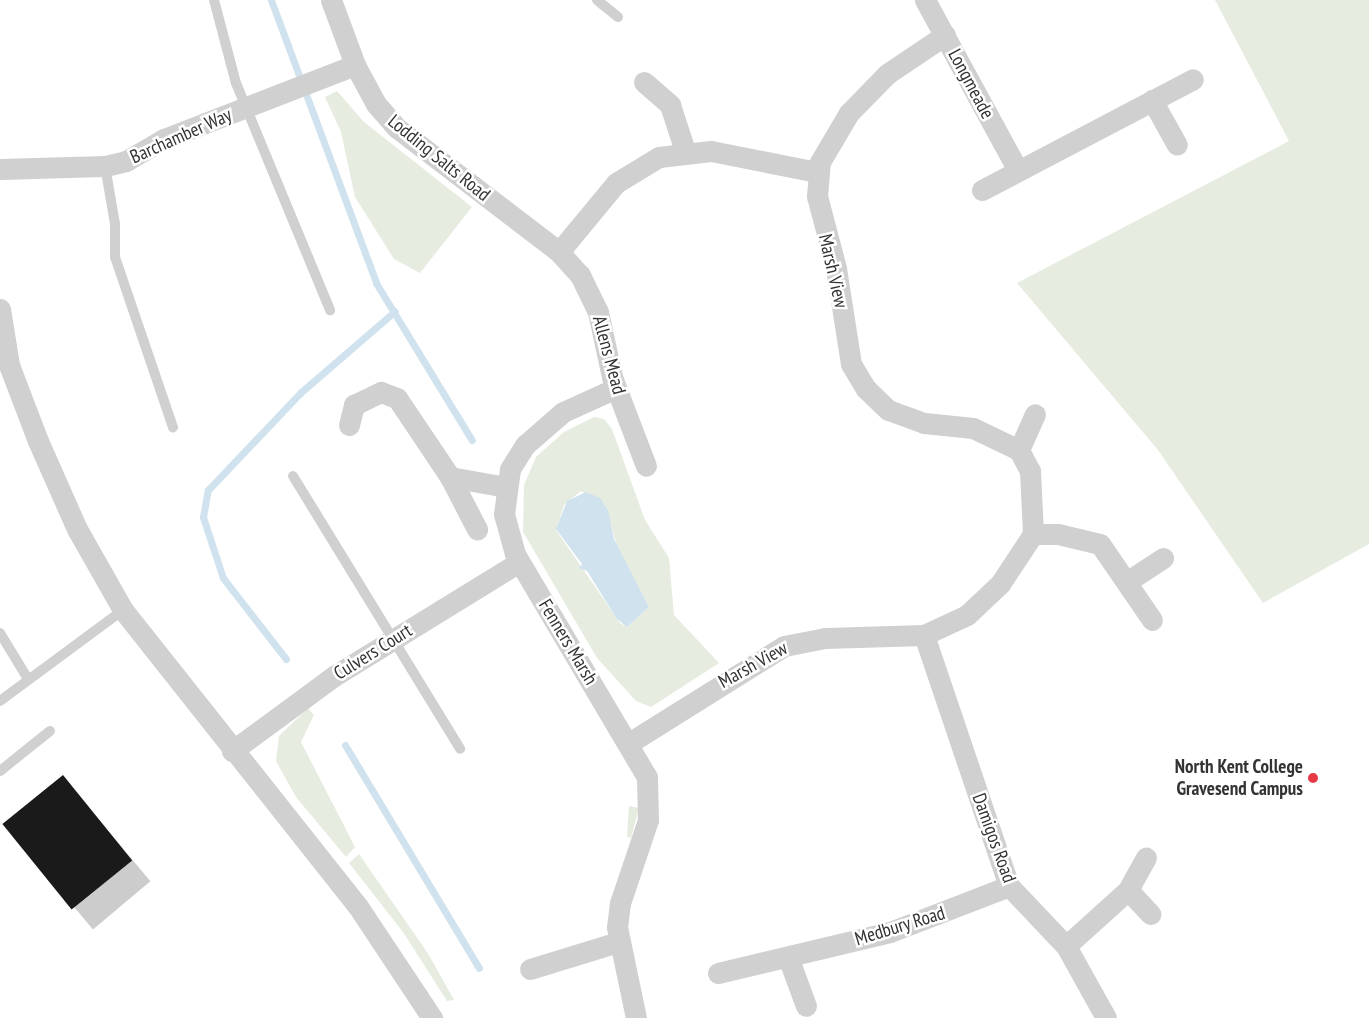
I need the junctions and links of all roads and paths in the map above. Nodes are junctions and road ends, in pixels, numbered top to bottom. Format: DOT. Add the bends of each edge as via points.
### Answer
graph roads {
  1 [pos="214,0"];
  2 [pos="331,0"];
  3 [pos="596,0"];
  4 [pos="925,0"];
  5 [pos="618,17"];
  6 [pos="945,35"];
  7 [pos="355,65"];
  8 [pos="1193,79"];
  9 [pos="644,82"];
  10 [pos="1152,100"];
  11 [pos="253,104"];
  12 [pos="1177,145"];
  13 [pos="686,151"];
  14 [pos="105,166"];
  15 [pos="0,169"];
  16 [pos="1017,169"];
  17 [pos="817,172"];
  18 [pos="982,190"];
  19 [pos="498,207"];
  20 [pos="559,252"];
  21 [pos="0,309"];
  22 [pos="330,310"];
  23 [pos="616,388"];
  24 [pos="1035,414"];
  25 [pos="349,425"];
  26 [pos="173,427"];
  27 [pos="1019,450"];
  28 [pos="646,466"];
  29 [pos="293,476"];
  30 [pos="450,477"];
  31 [pos="506,487"];
  32 [pos="476,529"];
  33 [pos="1033,534"];
  34 [pos="1163,558"];
  35 [pos="519,562"];
  36 [pos="1128,581"];
  37 [pos="123,610"];
  38 [pos="1152,620"];
  39 [pos="0,633"];
  40 [pos="924,635"];
  41 [pos="395,638"];
  42 [pos="28,679"];
  43 [pos="0,701"];
  44 [pos="50,731"];
  45 [pos="629,743"];
  46 [pos="460,749"];
  47 [pos="232,751"];
  48 [pos="0,771"];
  49 [pos="1146,858"];
  50 [pos="1009,886"];
  51 [pos="1128,890"];
  52 [pos="1150,914"];
  53 [pos="618,942"];
  54 [pos="1066,946"];
  55 [pos="788,957"];
  56 [pos="530,969"];
  57 [pos="718,974"];
  58 [pos="806,1006"];
  59 [pos="432,1018"];
  60 [pos="636,1018"];
  61 [pos="1106,1018"];
  1 -- 11 [label="lane"];
  2 -- 7 [label="street, Lodding Salts Road"];
  3 -- 5 [label="lane"];
  4 -- 6 [label="street, Longmeade"];
  6 -- 16 [label="street, Longmeade"];
  6 -- 17 [label="street, Marsh View" via="871,89 834,135"];
  7 -- 11 [label="street, Barchamber Way"];
  7 -- 19 [label="street, Lodding Salts Road" via="376,104 397,128"];
  8 -- 10 [label="street"];
  9 -- 13 [label="street" via="670,105"];
  10 -- 12 [label="street"];
  10 -- 16 [label="street"];
  11 -- 14 [label="street, Barchamber Way"];
  11 -- 22 [label="lane"];
  13 -- 17 [label="street" via="711,150"];
  13 -- 20 [label="street" via="651,160 624,176"];
  14 -- 15 [label="street, Barchamber Way"];
  14 -- 26 [label="lane" via="115,224 115,257"];
  16 -- 18 [label="street"];
  17 -- 27 [label="street, Marsh View" via="816,189 836,268 851,364 866,389 888,410 924,422 973,428"];
  19 -- 20 [label="street, Allens Mead"];
  20 -- 23 [label="street, Allens Mead" via="580,275 596,304"];
  21 -- 37 [label="street" via="10,365 38,441 77,529"];
  23 -- 28 [label="street, Allens Mead"];
  23 -- 31 [label="street, Fenners Marsh" via="578,404 536,433 514,460"];
  24 -- 27 [label="street"];
  25 -- 30 [label="street" via="354,405 381,392 397,398"];
  27 -- 33 [label="street" via="1030,471"];
  29 -- 41 [label="lane"];
  30 -- 31 [label="street"];
  30 -- 32 [label="street"];
  31 -- 35 [label="street, Fenners Marsh" via="505,526"];
  33 -- 36 [label="street" via="1058,534 1100,544"];
  33 -- 40 [label="street, Marsh View" via="1000,584 967,615"];
  34 -- 36 [label="street"];
  35 -- 41 [label="street, Culvers Court"];
  35 -- 45 [label="street, Fenners Marsh"];
  36 -- 38 [label="street"];
  37 -- 42 [label="lane"];
  37 -- 47 [label="street"];
  39 -- 42 [label="lane"];
  40 -- 45 [label="street, Marsh View" via="792,643 731,675"];
  40 -- 50 [label="street, Damigos Road"];
  41 -- 46 [label="lane"];
  41 -- 47 [label="street, Culvers Court" via="314,690"];
  42 -- 43 [label="lane"];
  44 -- 48 [label="lane"];
  45 -- 53 [label="street, Fenners Marsh" via="646,777 650,804 620,903"];
  47 -- 59 [label="street" via="357,906"];
  49 -- 51 [label="street"];
  50 -- 54 [label="street, Damigos Road"];
  50 -- 55 [label="street, Medbury Road" via="904,927"];
  51 -- 52 [label="street"];
  51 -- 54 [label="street"];
  53 -- 56 [label="street"];
  53 -- 60 [label="street, Fenners Marsh"];
  54 -- 61 [label="street, Damigos Road"];
  55 -- 57 [label="street, Medbury Road"];
  55 -- 58 [label="street"];
}
